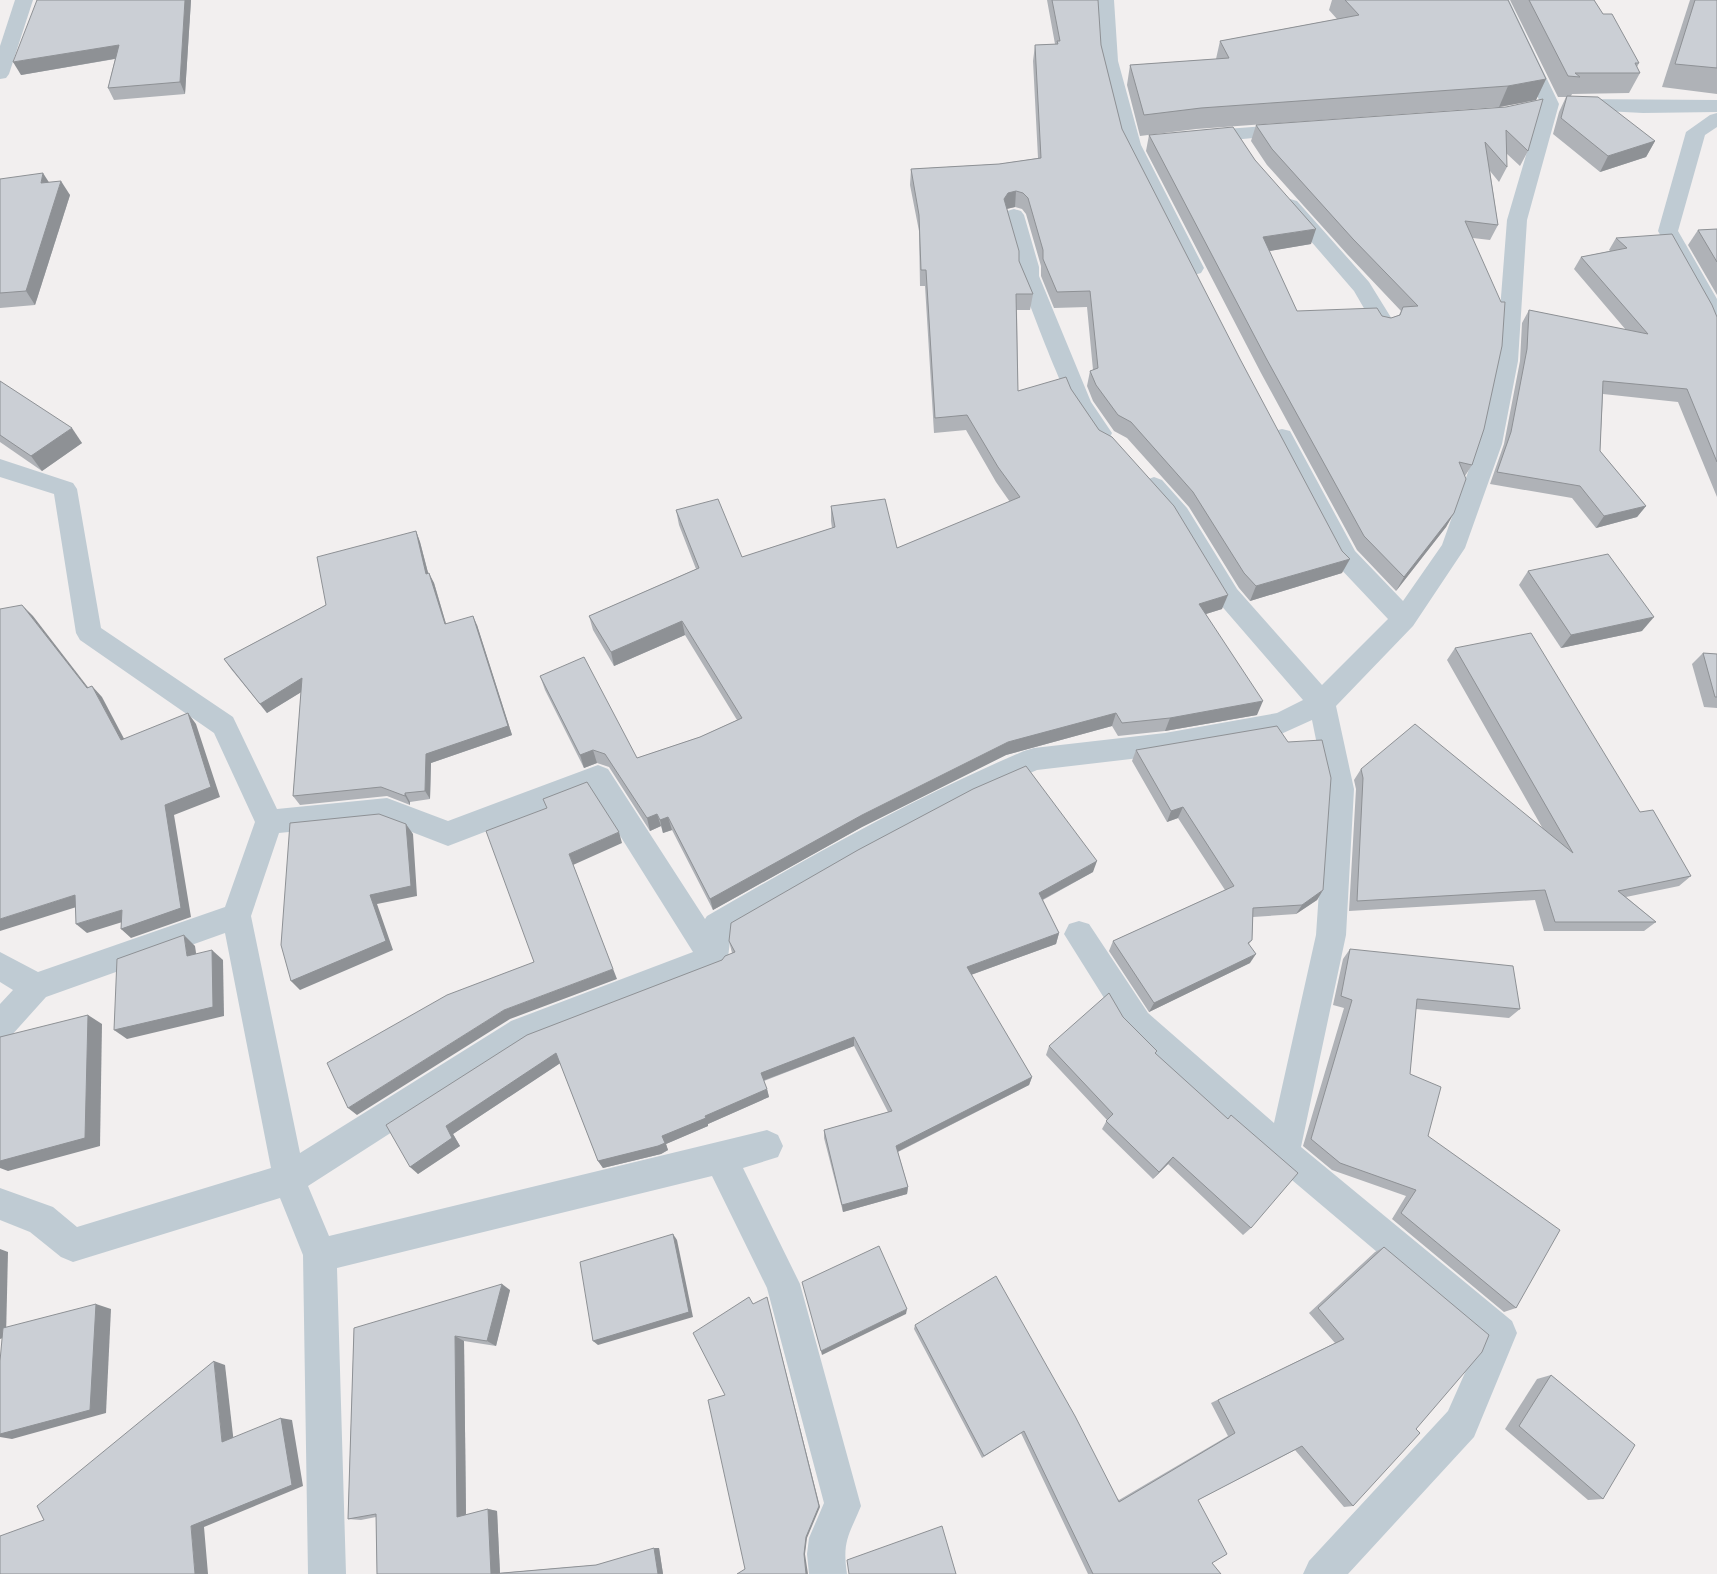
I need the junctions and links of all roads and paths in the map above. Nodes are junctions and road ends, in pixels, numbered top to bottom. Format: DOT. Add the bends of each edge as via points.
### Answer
graph roads {
  1 [pos="24,0"];
  2 [pos="1105,0"];
  3 [pos="1500,0"];
  4 [pos="3,57"];
  5 [pos="0,74"];
  6 [pos="1541,106"];
  7 [pos="1717,106"];
  8 [pos="1717,119"];
  9 [pos="1312,129"];
  10 [pos="1235,134"];
  11 [pos="1178,140"];
  12 [pos="1249,156"];
  13 [pos="1278,192"];
  14 [pos="1014,216"];
  15 [pos="1204,287"];
  16 [pos="1717,318"];
  17 [pos="1384,324"];
  18 [pos="1270,415"];
  19 [pos="1118,445"];
  20 [pos="1135,466"];
  21 [pos="0,468"];
  22 [pos="1404,619"];
  23 [pos="1322,703"];
  24 [pos="269,822"];
  25 [pos="236,916"];
  26 [pos="1079,934"];
  27 [pos="713,958"];
  28 [pos="0,966"];
  29 [pos="36,987"];
  30 [pos="0,1026"];
  31 [pos="767,1146"];
  32 [pos="1284,1153"];
  33 [pos="720,1158"];
  34 [pos="288,1179"];
  35 [pos="0,1204"];
  36 [pos="320,1256"];
  37 [pos="327,1574"];
  38 [pos="828,1574"];
  39 [pos="1322,1574"];
  1 -- 4 [label="street"];
  2 -- 15 [label="street" via="1108,61 1140,144"];
  3 -- 6 [label="street"];
  4 -- 5 [label="street"];
  6 -- 7 [label="street"];
  6 -- 22 [label="street" via="1517,220 1507,361 1490,444 1453,548"];
  8 -- 16 [label="street" via="1696,132 1668,231"];
  9 -- 10 [label="street"];
  10 -- 11 [label="street"];
  10 -- 12 [label="street"];
  13 -- 17 [label="street" via="1362,287"];
  14 -- 19 [label="street" via="1029,276 1078,397 1104,438"];
  18 -- 22 [label="street" via="1346,558"];
  20 -- 23 [label="street" via="1179,514 1228,596"];
  21 -- 24 [label="street" via="65,489 89,633 224,725"];
  22 -- 23 [label="street"];
  23 -- 27 [label="street" via="1281,723 1166,744 1034,759 960,791 847,850 717,925"];
  23 -- 32 [label="street" via="1340,788 1331,935"];
  24 -- 25 [label="street"];
  24 -- 27 [label="street" via="386,810 448,834 598,777"];
  25 -- 29 [label="street"];
  25 -- 34 [label="street"];
  26 -- 32 [label="street" via="1137,1023"];
  27 -- 34 [label="street" via="522,1031"];
  28 -- 29 [label="street"];
  29 -- 30 [label="street"];
  31 -- 33 [label="street"];
  32 -- 39 [label="street" via="1500,1334 1461,1424"];
  33 -- 36 [label="street"];
  33 -- 38 [label="street" via="783,1284 843,1506 830,1526 824,1552"];
  34 -- 35 [label="street" via="74,1245 41,1219"];
  34 -- 36 [label="street"];
  36 -- 37 [label="street"];
}
